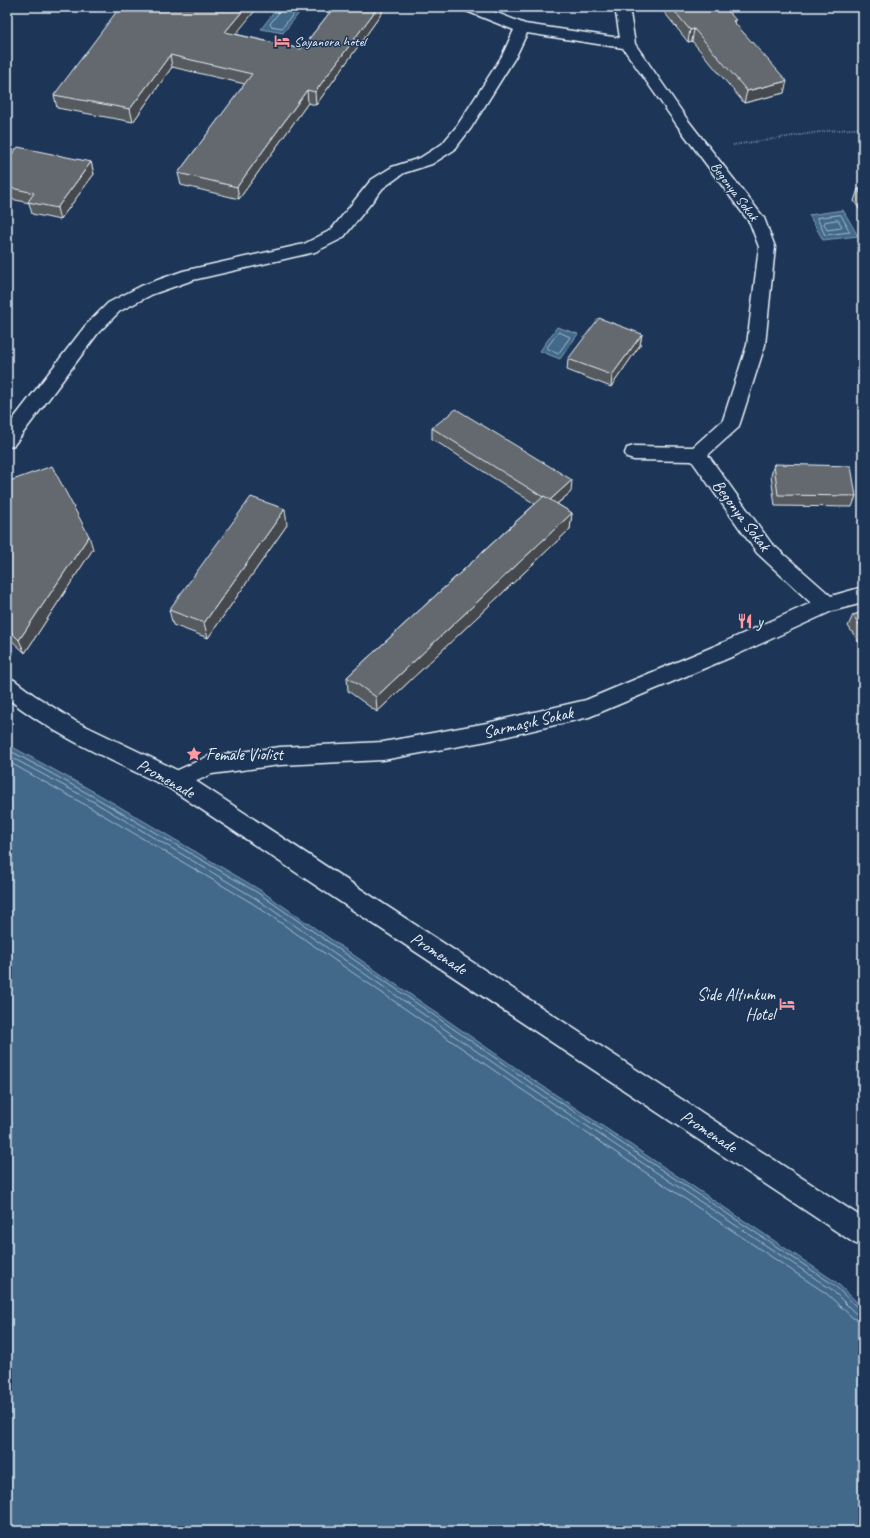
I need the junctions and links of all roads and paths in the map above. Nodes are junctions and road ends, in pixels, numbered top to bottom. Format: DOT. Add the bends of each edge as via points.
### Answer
graph roads {
  1 [pos="469,7"];
  2 [pos="622,7"];
  3 [pos="522,28"];
  4 [pos="628,44"];
  5 [pos="863,128"];
  6 [pos="701,146"];
  7 [pos="7,440"];
  8 [pos="634,454"];
  9 [pos="697,454"];
  10 [pos="863,595"];
  11 [pos="827,605"];
  12 [pos="7,686"];
  13 [pos="177,781"];
  14 [pos="863,1234"];
  1 -- 3 [label="street"];
  2 -- 4 [label="street, Begonya Sokak"];
  3 -- 4 [label="street"];
  3 -- 7 [label="street" via="508,56 463,128 448,147 426,162 398,170 377,184 337,234 309,248 189,275 147,290 114,307 92,329"];
  4 -- 6 [label="street, Begonya Sokak"];
  5 -- 6 [label="path" via="733,146"];
  6 -- 9 [label="street, Begonya Sokak" via="758,222 767,247 756,345 731,423"];
  8 -- 9 [label="street"];
  9 -- 11 [label="street, Begonya Sokak" via="764,548"];
  10 -- 11 [label="street, Sarmaşık Sokak"];
  11 -- 13 [label="street, Sarmaşık Sokak" via="589,708 488,732 383,751 280,756 209,765"];
  12 -- 13 [label="street, Promenade" via="65,726"];
  13 -- 14 [label="street, Promenade"];
}
